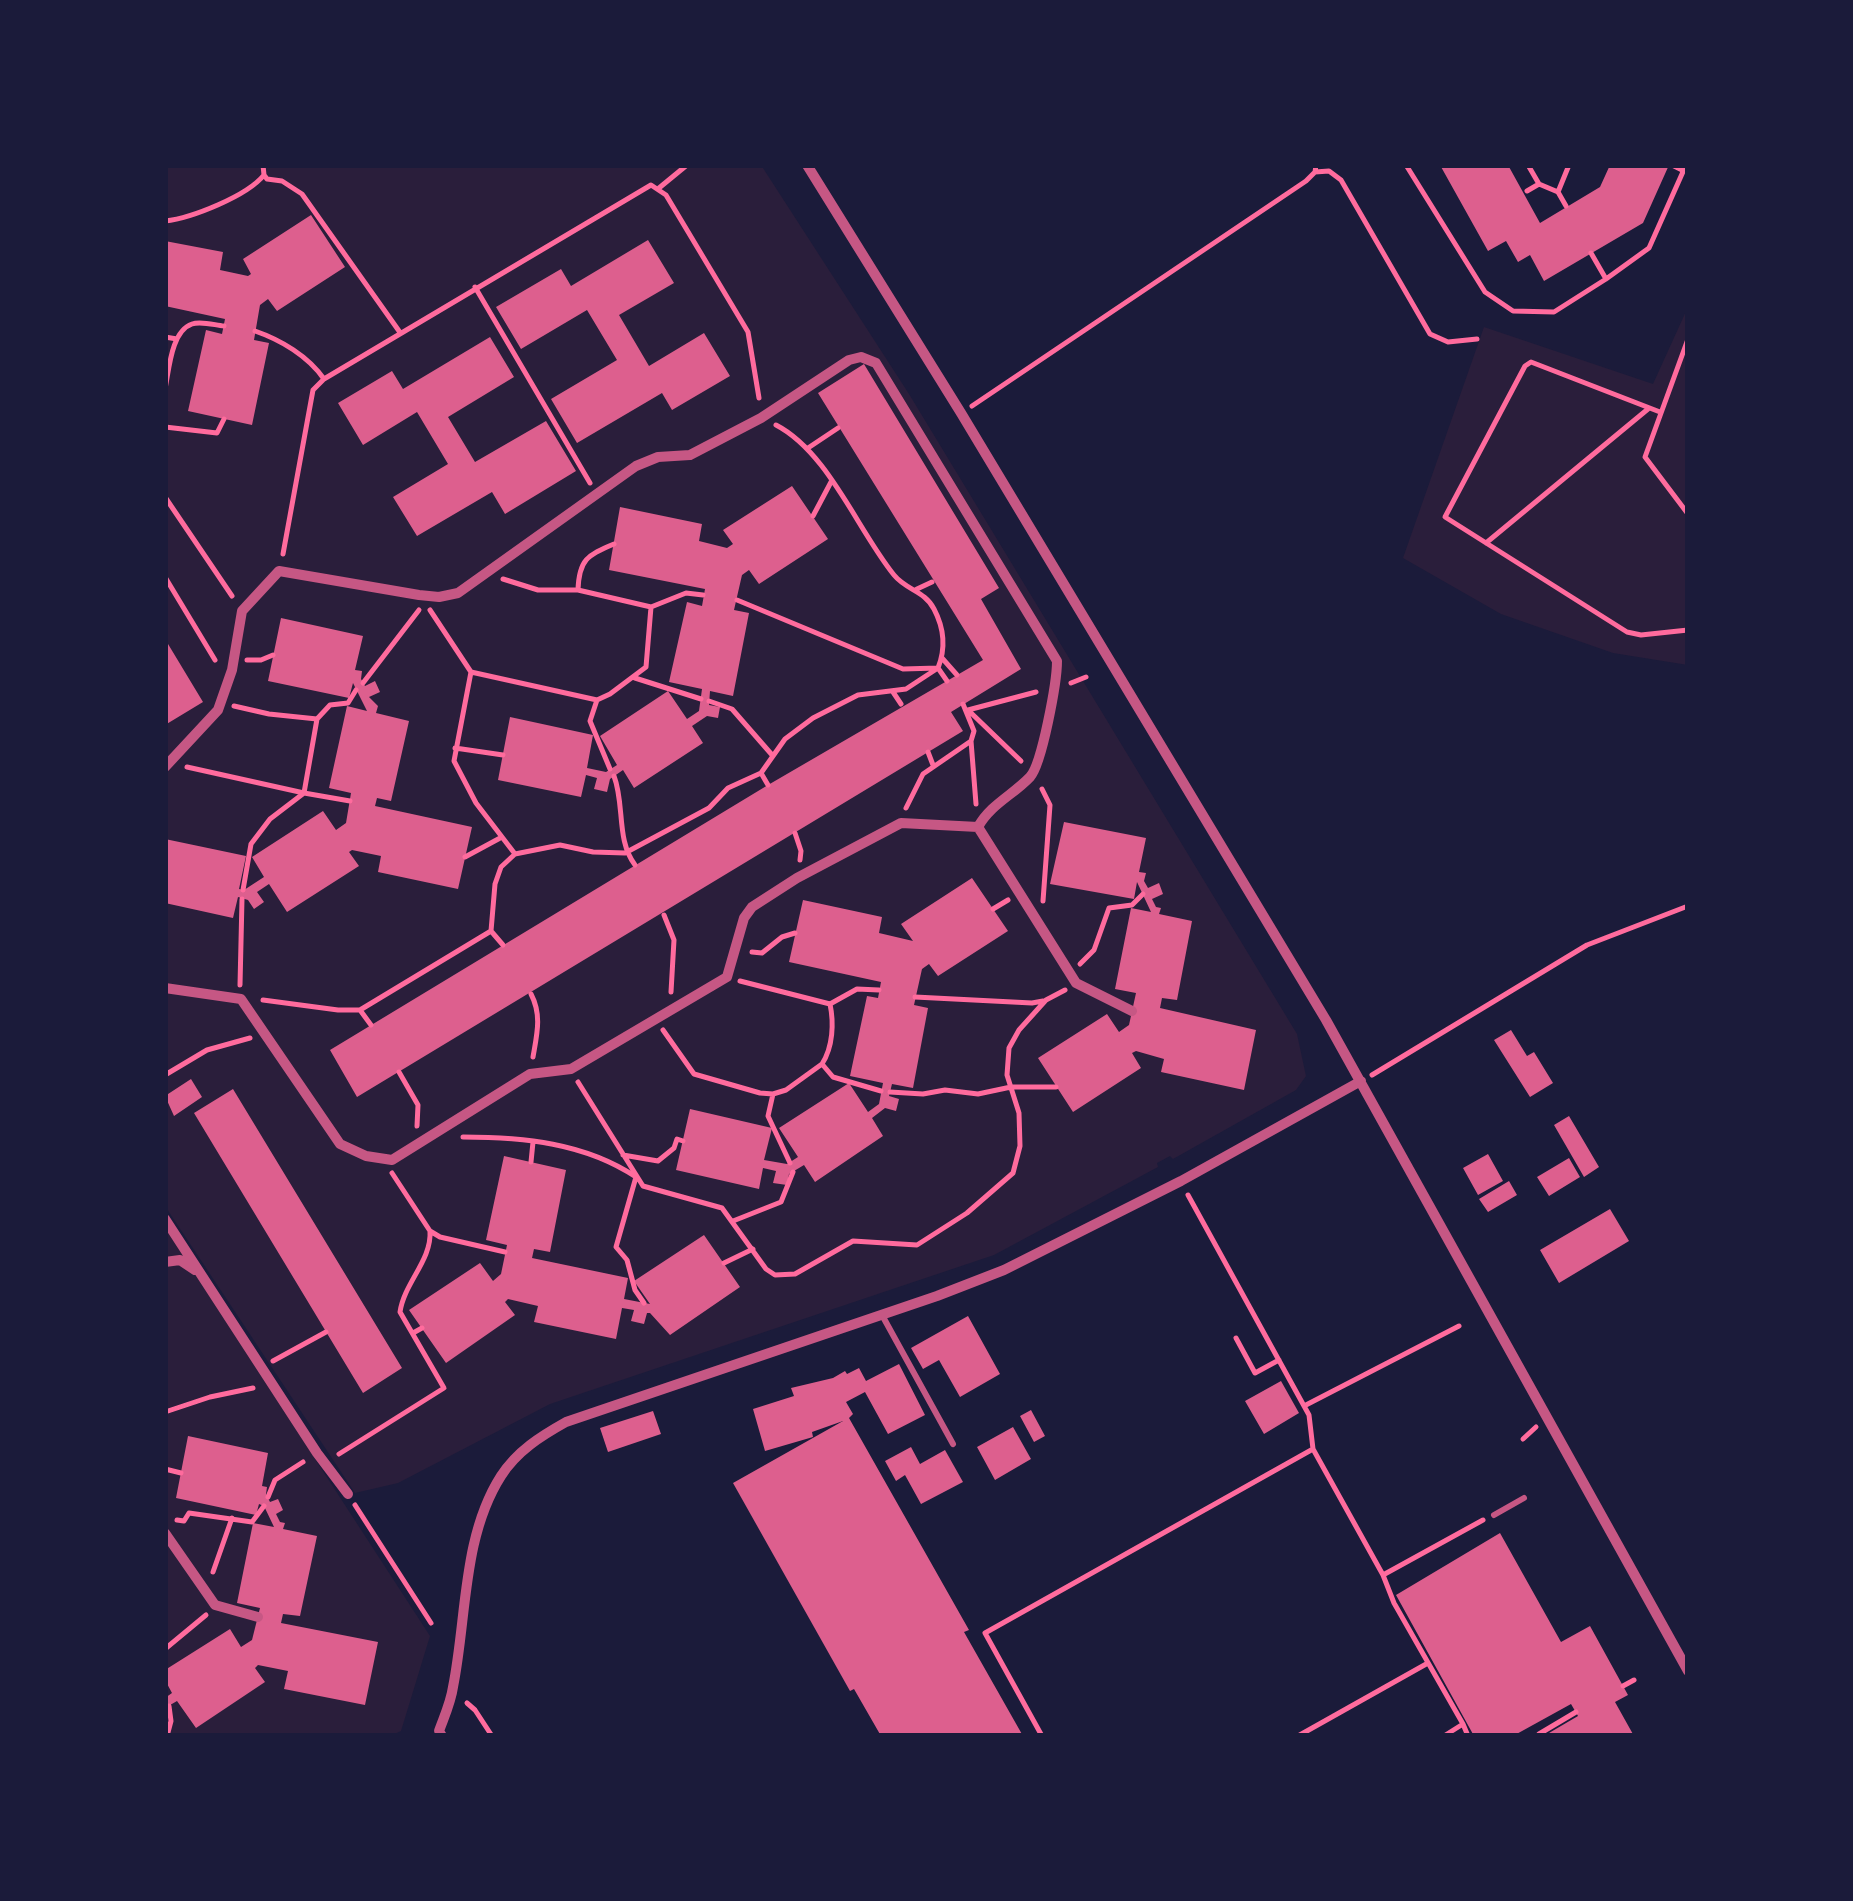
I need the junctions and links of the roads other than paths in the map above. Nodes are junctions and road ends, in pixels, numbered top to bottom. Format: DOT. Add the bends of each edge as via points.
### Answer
graph roads {
  1 [pos="807,165"];
  2 [pos="168,765"];
  3 [pos="978,827"];
  4 [pos="165,988"];
  5 [pos="1132,1011"];
  6 [pos="1361,1081"];
  7 [pos="165,1219"];
  8 [pos="165,1262"];
  9 [pos="201,1274"];
  10 [pos="882,1315"];
  11 [pos="953,1444"];
  12 [pos="348,1494"];
  13 [pos="1524,1498"];
  14 [pos="1494,1514"];
  15 [pos="165,1533"];
  16 [pos="258,1617"];
  17 [pos="1688,1671"];
  18 [pos="440,1734"];
  1 -- 6 [label="street"];
  2 -- 3 [label="street" via="222,702 242,612 279,571 440,597 458,592 636,466 690,456 861,357 876,363 1057,662 1057,687 1033,774"];
  3 -- 4 [label="street" via="901,823 849,849 752,907 727,977 570,1069 530,1074 392,1160 340,1144 240,999"];
  3 -- 5 [label="street" via="1076,983"];
  6 -- 10 [label="street" via="1004,1270"];
  6 -- 17 [label="street"];
  7 -- 9 [label="street"];
  8 -- 9 [label="street" via="180,1260"];
  9 -- 12 [label="street"];
  10 -- 11 [label="lane"];
  10 -- 18 [label="street" via="566,1422 519,1454 488,1500 473,1553 453,1691"];
  13 -- 14 [label="lane"];
  15 -- 16 [label="street" via="215,1605"];
}
